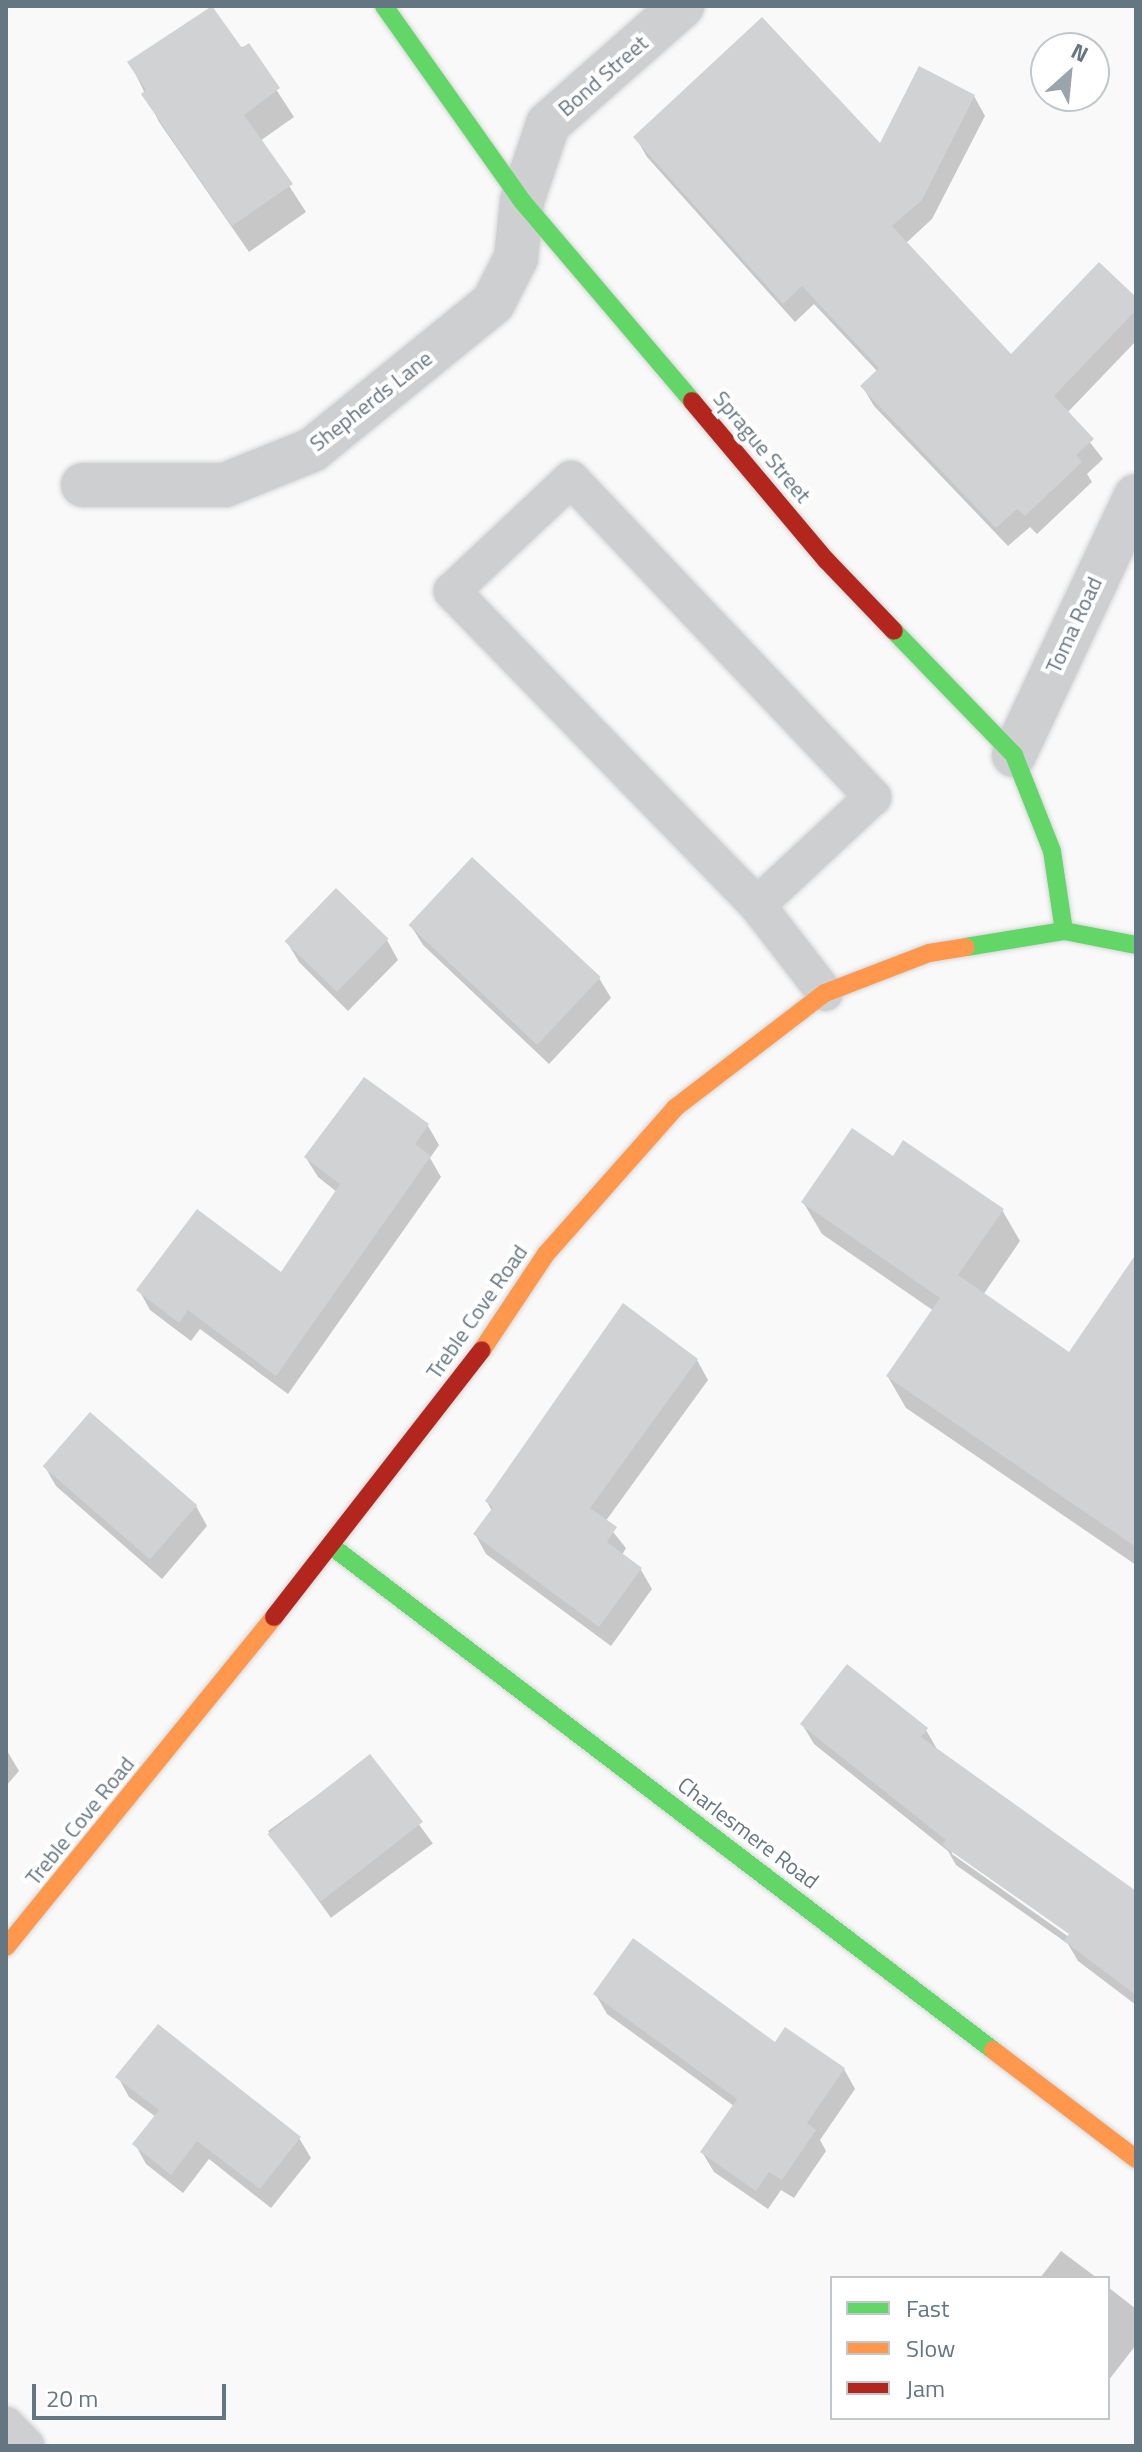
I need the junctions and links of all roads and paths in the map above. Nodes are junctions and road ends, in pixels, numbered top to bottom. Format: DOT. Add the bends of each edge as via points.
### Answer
graph roads {
  1 [pos="384,6"];
  2 [pos="682,6"];
  3 [pos="522,201"];
  4 [pos="83,485"];
  5 [pos="1136,496"];
  6 [pos="1014,755"];
  7 [pos="757,905"];
  8 [pos="1064,931"];
  9 [pos="1136,945"];
  10 [pos="825,993"];
  11 [pos="330,1545"];
  12 [pos="6,1947"];
  13 [pos="1136,2159"];
  14 [pos="6,2425"];
  15 [pos="26,2446"];
  1 -- 3 [label="street, Sprague Street"];
  2 -- 3 [label="street, Bond Street" via="548,124"];
  3 -- 4 [label="street, Shepherds Lane" via="516,258 493,303 312,450 225,485"];
  3 -- 6 [label="street, Sprague Street" via="826,560"];
  5 -- 6 [label="street, Toma Road"];
  6 -- 8 [label="street, Sprague Street" via="1052,851"];
  7 -- 7 [label="lane" via="873,797 571,479 452,591"];
  7 -- 10 [label="lane"];
  8 -- 9 [label="street, Treble Cove Road"];
  8 -- 10 [label="street, Treble Cove Road" via="929,953"];
  10 -- 11 [label="street, Treble Cove Road" via="675,1108 546,1254 471,1367"];
  11 -- 12 [label="street, Treble Cove Road"];
  11 -- 13 [label="street, Charlesmere Road"];
  14 -- 15 [label="lane"];
}
